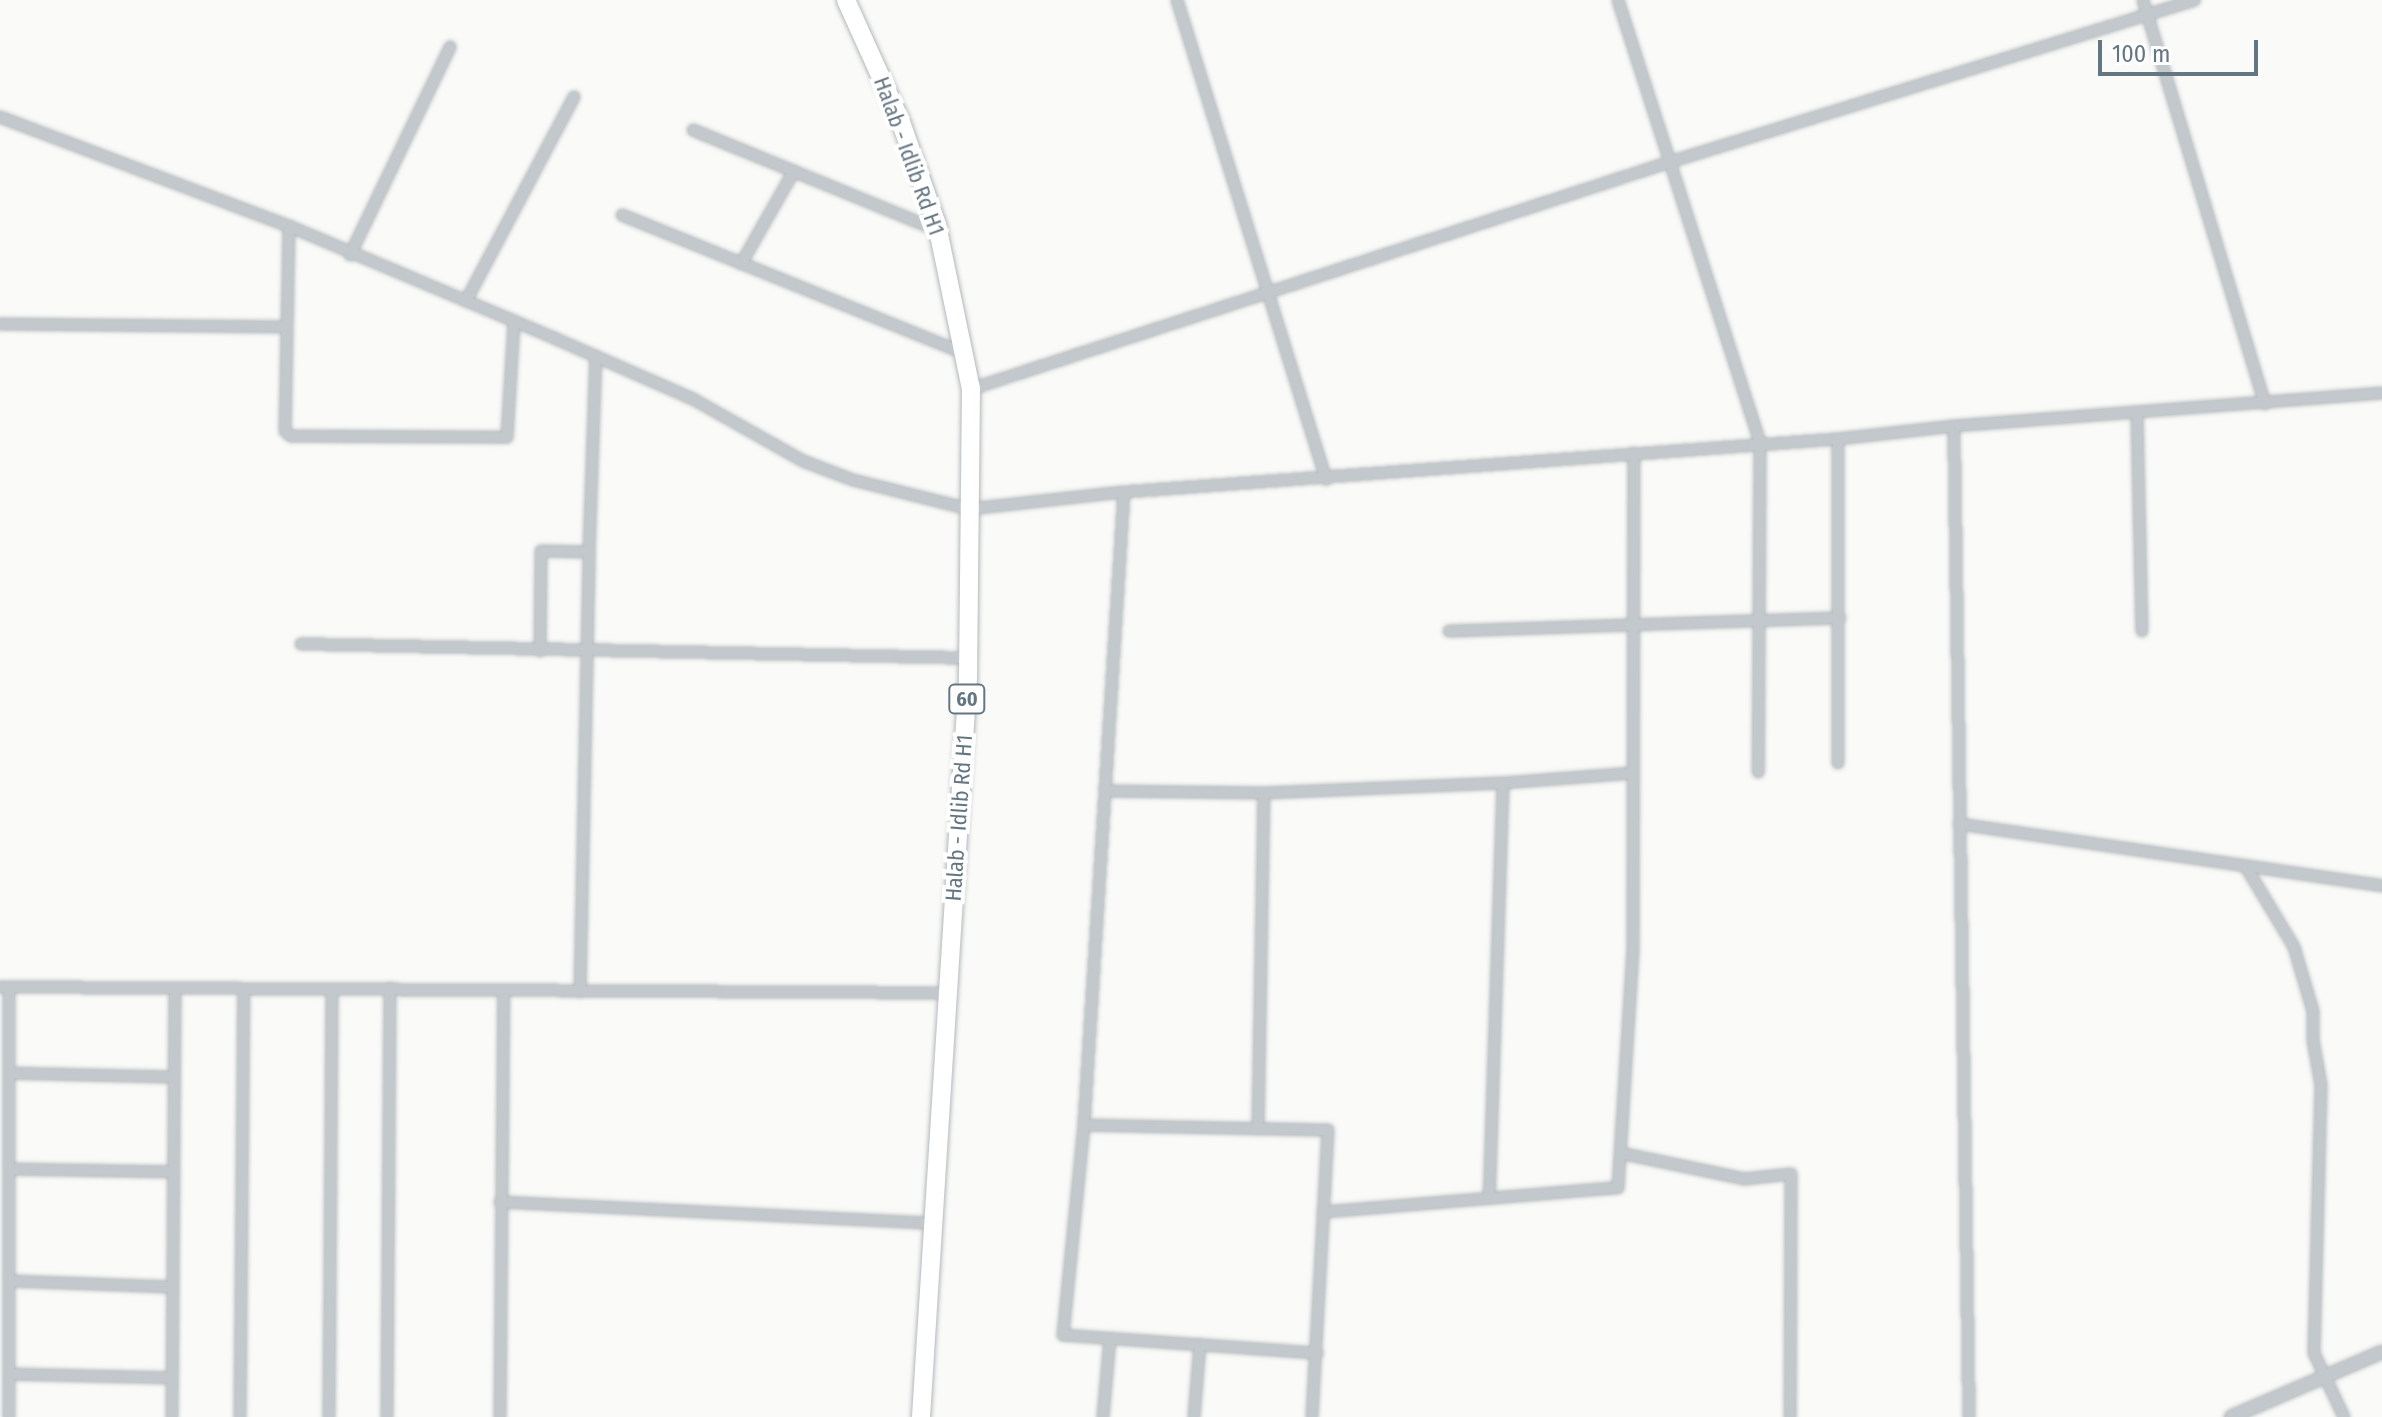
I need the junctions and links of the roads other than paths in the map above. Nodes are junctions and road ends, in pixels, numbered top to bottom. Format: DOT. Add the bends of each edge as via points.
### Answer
graph roads {
  1 [pos="846,0"];
  2 [pos="1177,0"];
  3 [pos="1618,0"];
  4 [pos="2143,0"];
  5 [pos="2195,0"];
  6 [pos="2148,15"];
  7 [pos="450,47"];
  8 [pos="574,97"];
  9 [pos="0,117"];
  10 [pos="693,130"];
  11 [pos="1670,162"];
  12 [pos="794,171"];
  13 [pos="622,215"];
  14 [pos="289,226"];
  15 [pos="939,231"];
  16 [pos="350,255"];
  17 [pos="741,264"];
  18 [pos="1267,291"];
  19 [pos="466,301"];
  20 [pos="514,321"];
  21 [pos="0,324"];
  22 [pos="287,327"];
  23 [pos="963,353"];
  24 [pos="596,356"];
  25 [pos="971,389"];
  26 [pos="2382,393"];
  27 [pos="2265,404"];
  28 [pos="2137,414"];
  29 [pos="1954,426"];
  30 [pos="1838,439"];
  31 [pos="1760,442"];
  32 [pos="1634,453"];
  33 [pos="1326,479"];
  34 [pos="1124,492"];
  35 [pos="969,509"];
  36 [pos="589,552"];
  37 [pos="1840,618"];
  38 [pos="1757,623"];
  39 [pos="1633,626"];
  40 [pos="1449,631"];
  41 [pos="2142,631"];
  42 [pos="301,644"];
  43 [pos="540,651"];
  44 [pos="588,653"];
  45 [pos="969,658"];
  46 [pos="1838,763"];
  47 [pos="1758,772"];
  48 [pos="1633,773"];
  49 [pos="1503,783"];
  50 [pos="1105,791"];
  51 [pos="1264,793"];
  52 [pos="1959,824"];
  53 [pos="2246,867"];
  54 [pos="2382,886"];
  55 [pos="4,987"];
  56 [pos="175,988"];
  57 [pos="390,988"];
  58 [pos="244,989"];
  59 [pos="332,990"];
  60 [pos="504,991"];
  61 [pos="580,992"];
  62 [pos="947,993"];
  63 [pos="9,1073"];
  64 [pos="174,1077"];
  65 [pos="1084,1125"];
  66 [pos="1258,1129"];
  67 [pos="1620,1153"];
  68 [pos="9,1169"];
  69 [pos="174,1172"];
  70 [pos="1489,1198"];
  71 [pos="500,1202"];
  72 [pos="1323,1212"];
  73 [pos="932,1223"];
  74 [pos="9,1281"];
  75 [pos="173,1287"];
  76 [pos="4,1324"];
  77 [pos="1110,1338"];
  78 [pos="1200,1344"];
  79 [pos="2382,1352"];
  80 [pos="1317,1353"];
  81 [pos="9,1374"];
  82 [pos="2325,1377"];
  83 [pos="172,1378"];
  84 [pos="9,1417"];
  85 [pos="172,1417"];
  86 [pos="240,1417"];
  87 [pos="329,1417"];
  88 [pos="387,1417"];
  89 [pos="500,1417"];
  90 [pos="921,1417"];
  91 [pos="1103,1417"];
  92 [pos="1194,1417"];
  93 [pos="1312,1417"];
  94 [pos="1790,1417"];
  95 [pos="1969,1417"];
  96 [pos="2231,1417"];
  97 [pos="2344,1417"];
  1 -- 15 [label="highway, Halab - Idlib Rd H1 / 60" via="901,122"];
  2 -- 18 [label="street"];
  3 -- 11 [label="street"];
  4 -- 6 [label="street"];
  5 -- 6 [label="street"];
  6 -- 11 [label="street"];
  6 -- 27 [label="street"];
  7 -- 16 [label="street"];
  8 -- 19 [label="street"];
  9 -- 14 [label="street"];
  10 -- 12 [label="street"];
  11 -- 18 [label="street"];
  11 -- 31 [label="street"];
  12 -- 15 [label="street"];
  12 -- 17 [label="street"];
  13 -- 17 [label="street"];
  14 -- 16 [label="street"];
  14 -- 22 [label="street"];
  15 -- 23 [label="highway, Halab - Idlib Rd H1 / 60"];
  16 -- 19 [label="street"];
  17 -- 23 [label="street"];
  18 -- 25 [label="street"];
  18 -- 33 [label="street"];
  19 -- 20 [label="street"];
  20 -- 22 [label="street" via="507,437 291,436 285,431"];
  20 -- 24 [label="street"];
  21 -- 22 [label="street"];
  23 -- 25 [label="highway, Halab - Idlib Rd H1 / 60"];
  24 -- 35 [label="street" via="693,399 803,461 853,480"];
  24 -- 36 [label="street"];
  25 -- 35 [label="highway, Halab - Idlib Rd H1 / 60"];
  26 -- 27 [label="street"];
  27 -- 28 [label="street"];
  28 -- 29 [label="street"];
  28 -- 41 [label="street"];
  29 -- 30 [label="street"];
  29 -- 52 [label="street"];
  30 -- 31 [label="street"];
  30 -- 37 [label="street"];
  31 -- 32 [label="street"];
  31 -- 38 [label="street"];
  32 -- 33 [label="street"];
  32 -- 39 [label="street"];
  33 -- 34 [label="street"];
  34 -- 35 [label="street"];
  34 -- 50 [label="street"];
  35 -- 45 [label="highway, Halab - Idlib Rd H1 / 60"];
  36 -- 43 [label="street" via="541,551"];
  36 -- 44 [label="street"];
  37 -- 38 [label="street"];
  37 -- 46 [label="street"];
  38 -- 39 [label="street"];
  38 -- 47 [label="street"];
  39 -- 40 [label="street"];
  39 -- 48 [label="street"];
  42 -- 43 [label="street"];
  43 -- 44 [label="street"];
  44 -- 45 [label="street"];
  44 -- 61 [label="street"];
  45 -- 62 [label="highway, Halab - Idlib Rd H1 / 60"];
  48 -- 49 [label="street"];
  48 -- 67 [label="street" via="1633,950"];
  49 -- 51 [label="street"];
  49 -- 70 [label="street"];
  50 -- 51 [label="street"];
  50 -- 65 [label="street"];
  51 -- 66 [label="street"];
  52 -- 53 [label="street"];
  52 -- 95 [label="street"];
  53 -- 54 [label="street"];
  53 -- 82 [label="street" via="2294,947 2313,1011 2321,1085 2314,1353"];
  55 -- 56 [label="street"];
  55 -- 63 [label="street"];
  56 -- 58 [label="street"];
  56 -- 64 [label="street"];
  57 -- 59 [label="street"];
  57 -- 60 [label="street"];
  57 -- 88 [label="street"];
  58 -- 59 [label="street"];
  58 -- 86 [label="street"];
  59 -- 87 [label="street"];
  60 -- 61 [label="street"];
  60 -- 71 [label="street"];
  61 -- 62 [label="street"];
  62 -- 73 [label="highway, Halab - Idlib Rd H1 / 60"];
  63 -- 64 [label="street"];
  63 -- 68 [label="street"];
  64 -- 69 [label="street"];
  65 -- 66 [label="street"];
  65 -- 77 [label="street" via="1063,1335"];
  66 -- 72 [label="street" via="1328,1130"];
  67 -- 70 [label="street" via="1618,1188"];
  67 -- 94 [label="street" via="1744,1179 1791,1174"];
  68 -- 69 [label="street"];
  68 -- 74 [label="street"];
  69 -- 75 [label="street"];
  70 -- 72 [label="street"];
  71 -- 73 [label="street"];
  71 -- 89 [label="street"];
  72 -- 80 [label="street"];
  73 -- 90 [label="highway, Halab - Idlib Rd H1 / 60"];
  74 -- 75 [label="street"];
  74 -- 76 [label="street"];
  75 -- 83 [label="street"];
  76 -- 81 [label="street"];
  77 -- 78 [label="street"];
  77 -- 91 [label="street"];
  78 -- 80 [label="street"];
  78 -- 92 [label="street"];
  79 -- 82 [label="street"];
  80 -- 93 [label="street"];
  81 -- 83 [label="street"];
  81 -- 84 [label="street"];
  82 -- 96 [label="street"];
  82 -- 97 [label="street"];
  83 -- 85 [label="street"];
}
